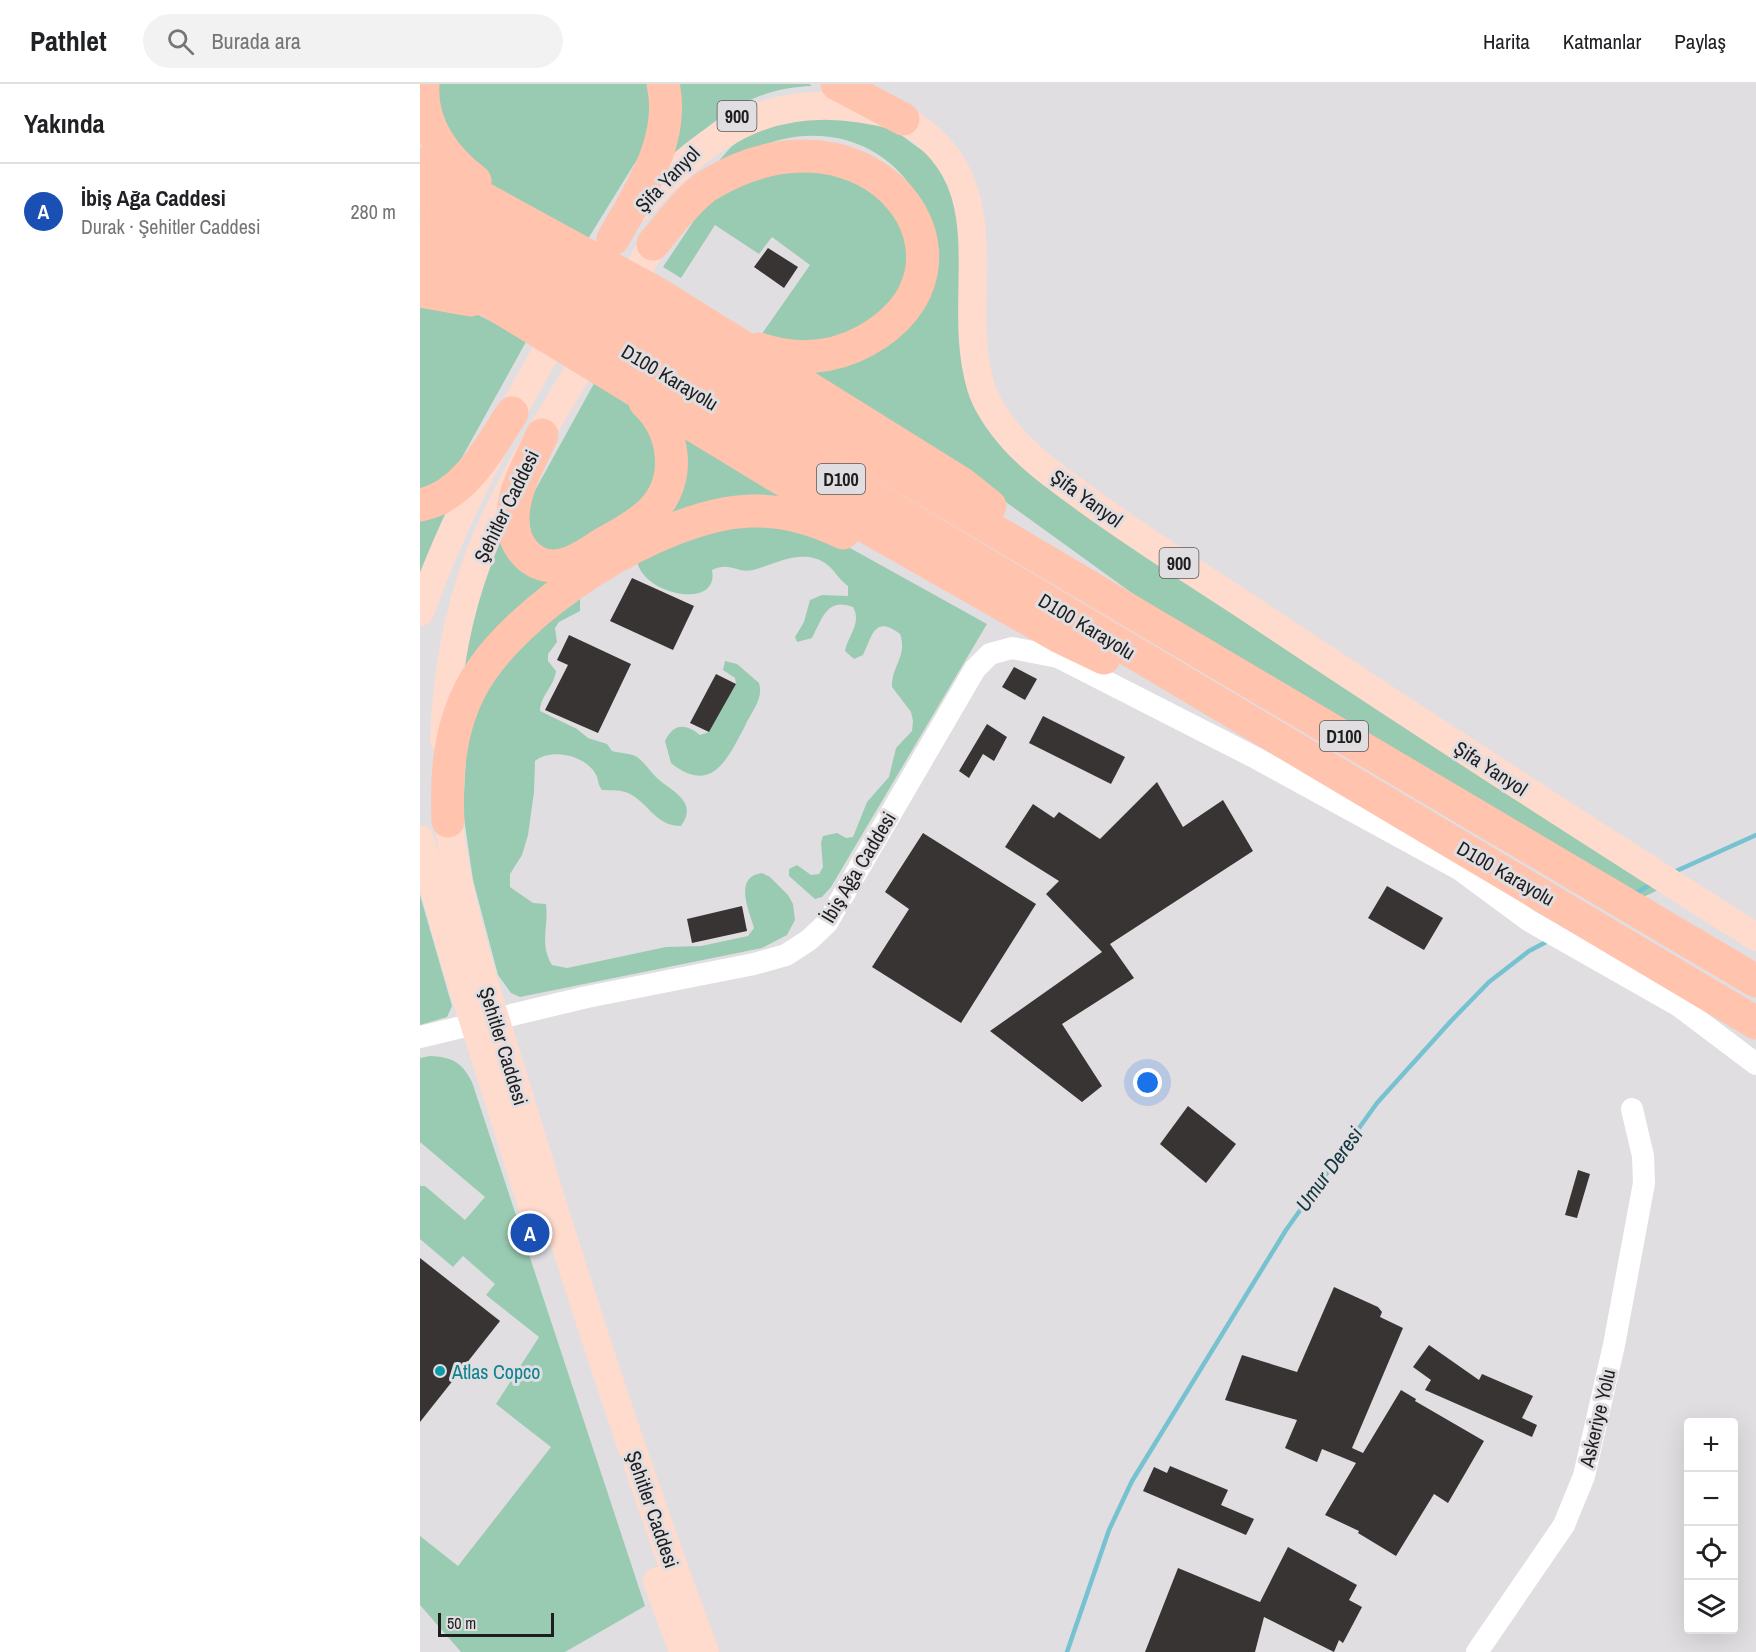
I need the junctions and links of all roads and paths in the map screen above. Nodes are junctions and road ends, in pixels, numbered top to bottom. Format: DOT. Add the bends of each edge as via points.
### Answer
graph roads {
  1 [pos="423,84"];
  2 [pos="663,84"];
  3 [pos="837,84"];
  4 [pos="903,119"];
  5 [pos="420,164"];
  6 [pos="420,191"];
  7 [pos="420,228"];
  8 [pos="555,238"];
  9 [pos="613,239"];
  10 [pos="648,252"];
  11 [pos="420,259"];
  12 [pos="420,291"];
  13 [pos="524,324"];
  14 [pos="707,325"];
  15 [pos="534,372"];
  16 [pos="615,379"];
  17 [pos="512,413"];
  18 [pos="542,435"];
  19 [pos="420,505"];
  20 [pos="1093,588"];
  21 [pos="984,593"];
  22 [pos="420,612"];
  23 [pos="1261,730"];
  24 [pos="448,821"];
  25 [pos="420,839"];
  26 [pos="1551,916"];
  27 [pos="1756,937"];
  28 [pos="1666,970"];
  29 [pos="1756,981"];
  30 [pos="1679,1006"];
  31 [pos="486,1022"];
  32 [pos="1756,1023"];
  33 [pos="420,1038"];
  34 [pos="1756,1064"];
  35 [pos="1632,1109"];
  36 [pos="683,1652"];
  37 [pos="705,1652"];
  38 [pos="1476,1652"];
  1 -- 8 [label="highway" via="424,110 446,154 467,175"];
  2 -- 9 [label="highway" via="666,120 659,147"];
  3 -- 4 [label="highway"];
  4 -- 9 [label="main road, Şifa Yanyol / 900" via="867,102 835,95 798,94 752,107 690,154"];
  4 -- 10 [label="main road, Şehitler Caddesi" via="873,110 832,105 792,109 765,117 713,157"];
  4 -- 27 [label="main road, Şifa Yanyol / 900" via="942,153 961,185 974,243 972,328 978,375 992,411 1022,448 1133,532"];
  5 -- 8 [label="highway"];
  6 -- 20 [label="highway, D100 Karayolu / D100"];
  7 -- 23 [label="highway, D100 Karayolu / D100"];
  8 -- 14 [label="highway"];
  9 -- 15 [label="main road, Şifa Yanyol"];
  10 -- 14 [label="highway" via="704,187 734,167 778,147 815,143 854,150 880,164 903,187 920,231 919,274 898,316 874,337 823,356 788,357 746,345"];
  10 -- 18 [label="main road, Şehitler Caddesi"];
  11 -- 13 [label="highway"];
  12 -- 13 [label="highway" via="480,302"];
  13 -- 16 [label="highway"];
  14 -- 20 [label="highway" via="961,483"];
  15 -- 17 [label="main road, Şehitler Caddesi"];
  16 -- 18 [label="highway" via="652,409 666,431 672,466 666,491 643,520 576,559 552,566 523,552 513,521 519,487"];
  16 -- 21 [label="highway"];
  17 -- 19 [label="highway" via="465,479 438,499"];
  17 -- 22 [label="main road, Şehitler Caddesi" via="448,543"];
  18 -- 24 [label="main road, Şehitler Caddesi" via="484,544 462,612 446,713 444,773"];
  20 -- 29 [label="highway, D100 Karayolu / D100"];
  21 -- 23 [label="highway" via="1058,636"];
  21 -- 24 [label="highway" via="800,516 759,511 724,514 666,533 558,595 495,651 470,688 456,725 449,761"];
  23 -- 26 [label="highway, D100 Karayolu / D100"];
  24 -- 31 [label="main road, Şehitler Caddesi"];
  25 -- 31 [label="main road, Şehitler Caddesi"];
  26 -- 28 [label="highway, D100 Karayolu / D100" via="1615,939"];
  26 -- 30 [label="street" via="1566,942"];
  26 -- 31 [label="street, İbiş Ağa Caddesi" via="1528,920 1459,869 1256,758 1058,657 1012,648 990,654 975,669 827,923 809,940 786,955 754,964 587,997"];
  28 -- 30 [label="street"];
  28 -- 32 [label="highway, D100 Karayolu / D100"];
  30 -- 34 [label="street"];
  31 -- 33 [label="street, İbiş Ağa Caddesi"];
  31 -- 36 [label="main road, Şehitler Caddesi" via="595,1401"];
  31 -- 37 [label="main road, Şehitler Caddesi" via="640,1475"];
  35 -- 38 [label="street, Askeriye Yolu" via="1643,1156 1644,1183 1614,1346 1584,1476 1564,1525"];
}
